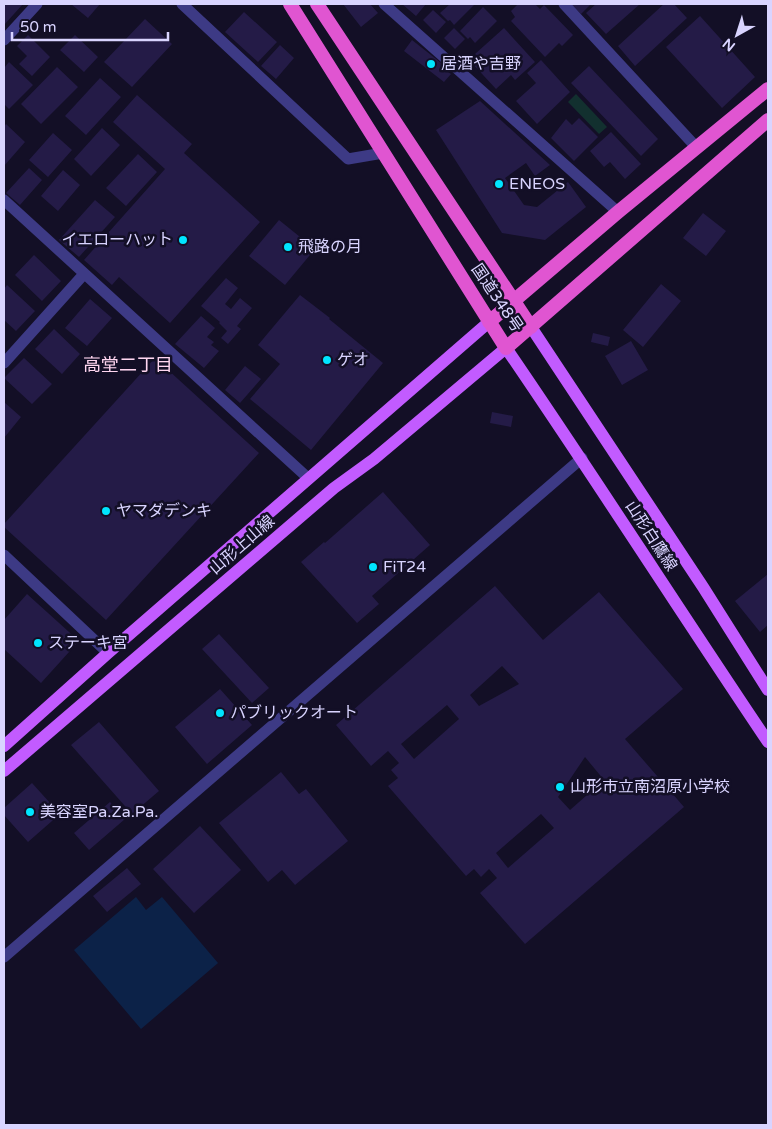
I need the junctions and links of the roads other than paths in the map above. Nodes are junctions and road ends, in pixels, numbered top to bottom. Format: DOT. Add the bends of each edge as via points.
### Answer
graph roads {
  1 [pos="37,4"];
  2 [pos="182,4"];
  3 [pos="290,4"];
  4 [pos="316,4"];
  5 [pos="384,4"];
  6 [pos="564,4"];
  7 [pos="4,40"];
  8 [pos="768,89"];
  9 [pos="768,120"];
  10 [pos="698,148"];
  11 [pos="383,153"];
  12 [pos="4,200"];
  13 [pos="618,212"];
  14 [pos="84,274"];
  15 [pos="514,300"];
  16 [pos="489,322"];
  17 [pos="531,327"];
  18 [pos="506,348"];
  19 [pos="4,363"];
  20 [pos="582,458"];
  21 [pos="308,478"];
  22 [pos="4,555"];
  23 [pos="108,653"];
  24 [pos="768,690"];
  25 [pos="768,742"];
  26 [pos="4,746"];
  27 [pos="4,772"];
  28 [pos="4,957"];
  1 -- 7 [label="lane"];
  2 -- 11 [label="lane" via="348,159"];
  3 -- 11 [label="highway, 国道348号"];
  4 -- 15 [label="highway, 国道348号"];
  5 -- 13 [label="lane"];
  6 -- 10 [label="lane"];
  8 -- 10 [label="highway, 国道348号"];
  9 -- 17 [label="highway, 国道348号"];
  10 -- 13 [label="highway, 国道348号"];
  11 -- 16 [label="highway, 国道348号"];
  12 -- 14 [label="lane"];
  13 -- 15 [label="highway, 国道348号"];
  14 -- 19 [label="lane"];
  14 -- 21 [label="lane"];
  15 -- 16 [label="highway"];
  15 -- 17 [label="highway"];
  16 -- 18 [label="highway, 国道348号"];
  16 -- 21 [label="main road, 山形上山線"];
  17 -- 18 [label="highway, 国道348号"];
  17 -- 24 [label="main road, 山形白鷹線"];
  18 -- 20 [label="main road, 山形白鷹線"];
  18 -- 27 [label="main road, 山形上山線" via="374,459 334,488"];
  20 -- 25 [label="main road, 山形白鷹線"];
  20 -- 28 [label="lane"];
  21 -- 23 [label="main road, 山形上山線"];
  22 -- 23 [label="lane"];
  23 -- 26 [label="main road, 山形上山線"];
}
